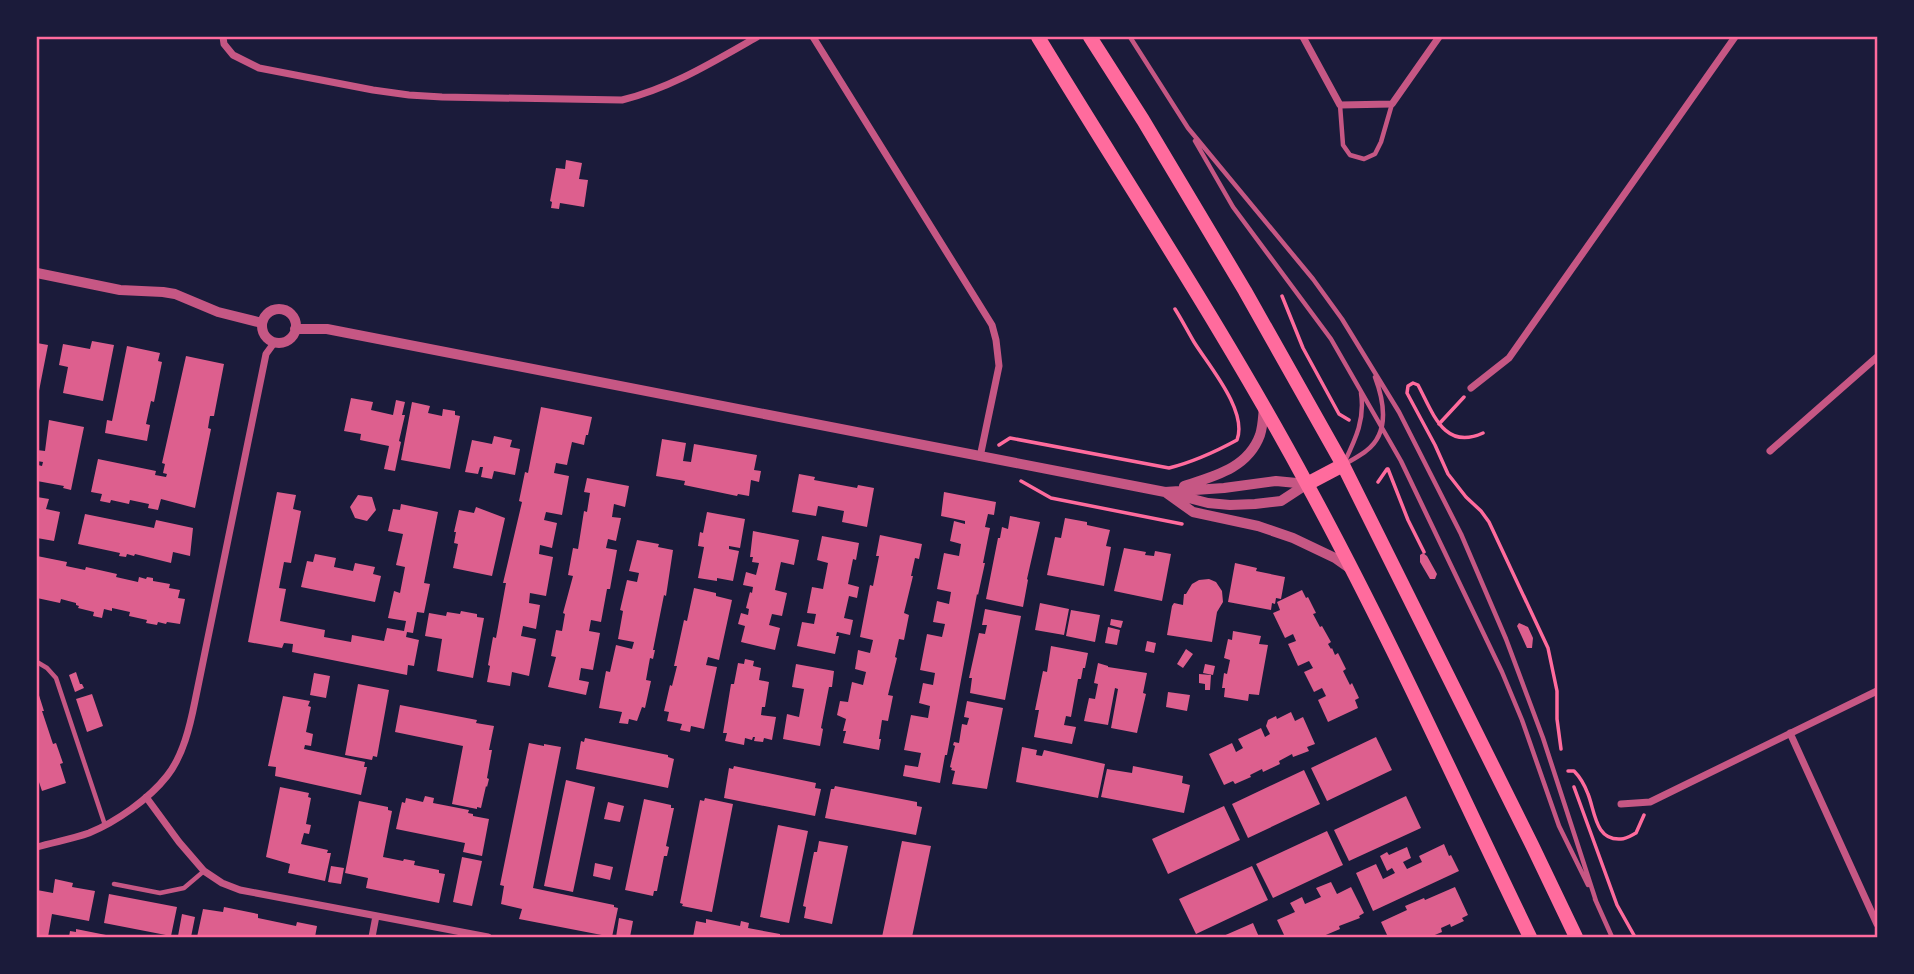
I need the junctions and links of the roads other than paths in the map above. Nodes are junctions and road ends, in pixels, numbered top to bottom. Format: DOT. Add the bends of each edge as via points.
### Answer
graph roads {
  1 [pos="223,37"];
  2 [pos="757,37"];
  3 [pos="813,37"];
  4 [pos="1038,37"];
  5 [pos="1090,37"];
  6 [pos="1130,37"];
  7 [pos="1303,37"];
  8 [pos="1439,37"];
  9 [pos="1735,37"];
  10 [pos="1392,104"];
  11 [pos="1339,105"];
  12 [pos="1188,128"];
  13 [pos="37,273"];
  14 [pos="262,323"];
  15 [pos="295,328"];
  16 [pos="274,343"];
  17 [pos="1877,357"];
  18 [pos="1369,363"];
  19 [pos="1471,388"];
  20 [pos="1360,389"];
  21 [pos="1264,406"];
  22 [pos="1382,427"];
  23 [pos="1770,451"];
  24 [pos="980,457"];
  25 [pos="1343,465"];
  26 [pos="1307,484"];
  27 [pos="1165,492"];
  28 [pos="1354,572"];
  29 [pos="37,662"];
  30 [pos="1877,691"];
  31 [pos="1790,733"];
  32 [pos="146,797"];
  33 [pos="1621,804"];
  34 [pos="105,825"];
  35 [pos="37,847"];
  36 [pos="204,871"];
  37 [pos="114,884"];
  38 [pos="1596,901"];
  39 [pos="376,916"];
  40 [pos="1877,924"];
  41 [pos="372,937"];
  42 [pos="488,937"];
  43 [pos="1530,937"];
  44 [pos="1576,937"];
  45 [pos="1612,937"];
  1 -- 2 [label="street" via="233,55 259,68 373,90 431,96 622,100 676,81"];
  3 -- 24 [label="street" via="992,326 999,366"];
  4 -- 21 [label="highway"];
  5 -- 25 [label="highway" via="1238,279"];
  6 -- 12 [label="lane"];
  7 -- 11 [label="street"];
  8 -- 10 [label="street"];
  9 -- 19 [label="street" via="1509,358"];
  10 -- 11 [label="street"];
  10 -- 11 [label="lane" via="1375,154 1364,159 1350,155 1343,145"];
  12 -- 18 [label="lane" via="1313,279"];
  12 -- 20 [label="lane" via="1233,207 1331,339"];
  13 -- 14 [label="street" via="120,290 163,292 218,313"];
  14 -- 15 [label="street" via="267,314 281,309 291,315"];
  14 -- 16 [label="street" via="266,337"];
  15 -- 16 [label="street" via="290,339"];
  15 -- 24 [label="street" via="339,332"];
  16 -- 32 [label="street" via="263,365 190,723 167,776"];
  17 -- 23 [label="street"];
  18 -- 22 [label="lane" via="1382,397"];
  18 -- 38 [label="lane" via="1461,534 1502,627"];
  20 -- 22 [label="lane"];
  20 -- 25 [label="lane" via="1359,433"];
  21 -- 26 [label="highway"];
  21 -- 27 [label="street" via="1261,433 1240,463 1224,474"];
  22 -- 25 [label="lane" via="1368,450"];
  22 -- 38 [label="lane" via="1502,672 1559,826"];
  24 -- 27 [label="street"];
  25 -- 26 [label="highway"];
  25 -- 44 [label="highway"];
  26 -- 27 [label="street" via="1276,481"];
  26 -- 27 [label="street" via="1281,501 1255,504 1208,503"];
  26 -- 28 [label="highway"];
  27 -- 28 [label="street" via="1193,512 1293,538"];
  28 -- 43 [label="highway"];
  29 -- 34 [label="lane" via="56,678"];
  30 -- 31 [label="street"];
  31 -- 33 [label="street" via="1650,802"];
  31 -- 40 [label="street"];
  32 -- 34 [label="street"];
  32 -- 36 [label="street"];
  34 -- 35 [label="street"];
  36 -- 37 [label="lane" via="184,888 160,893"];
  36 -- 39 [label="street" via="240,890"];
  38 -- 45 [label="lane"];
  39 -- 41 [label="street"];
  39 -- 42 [label="street"];
}
